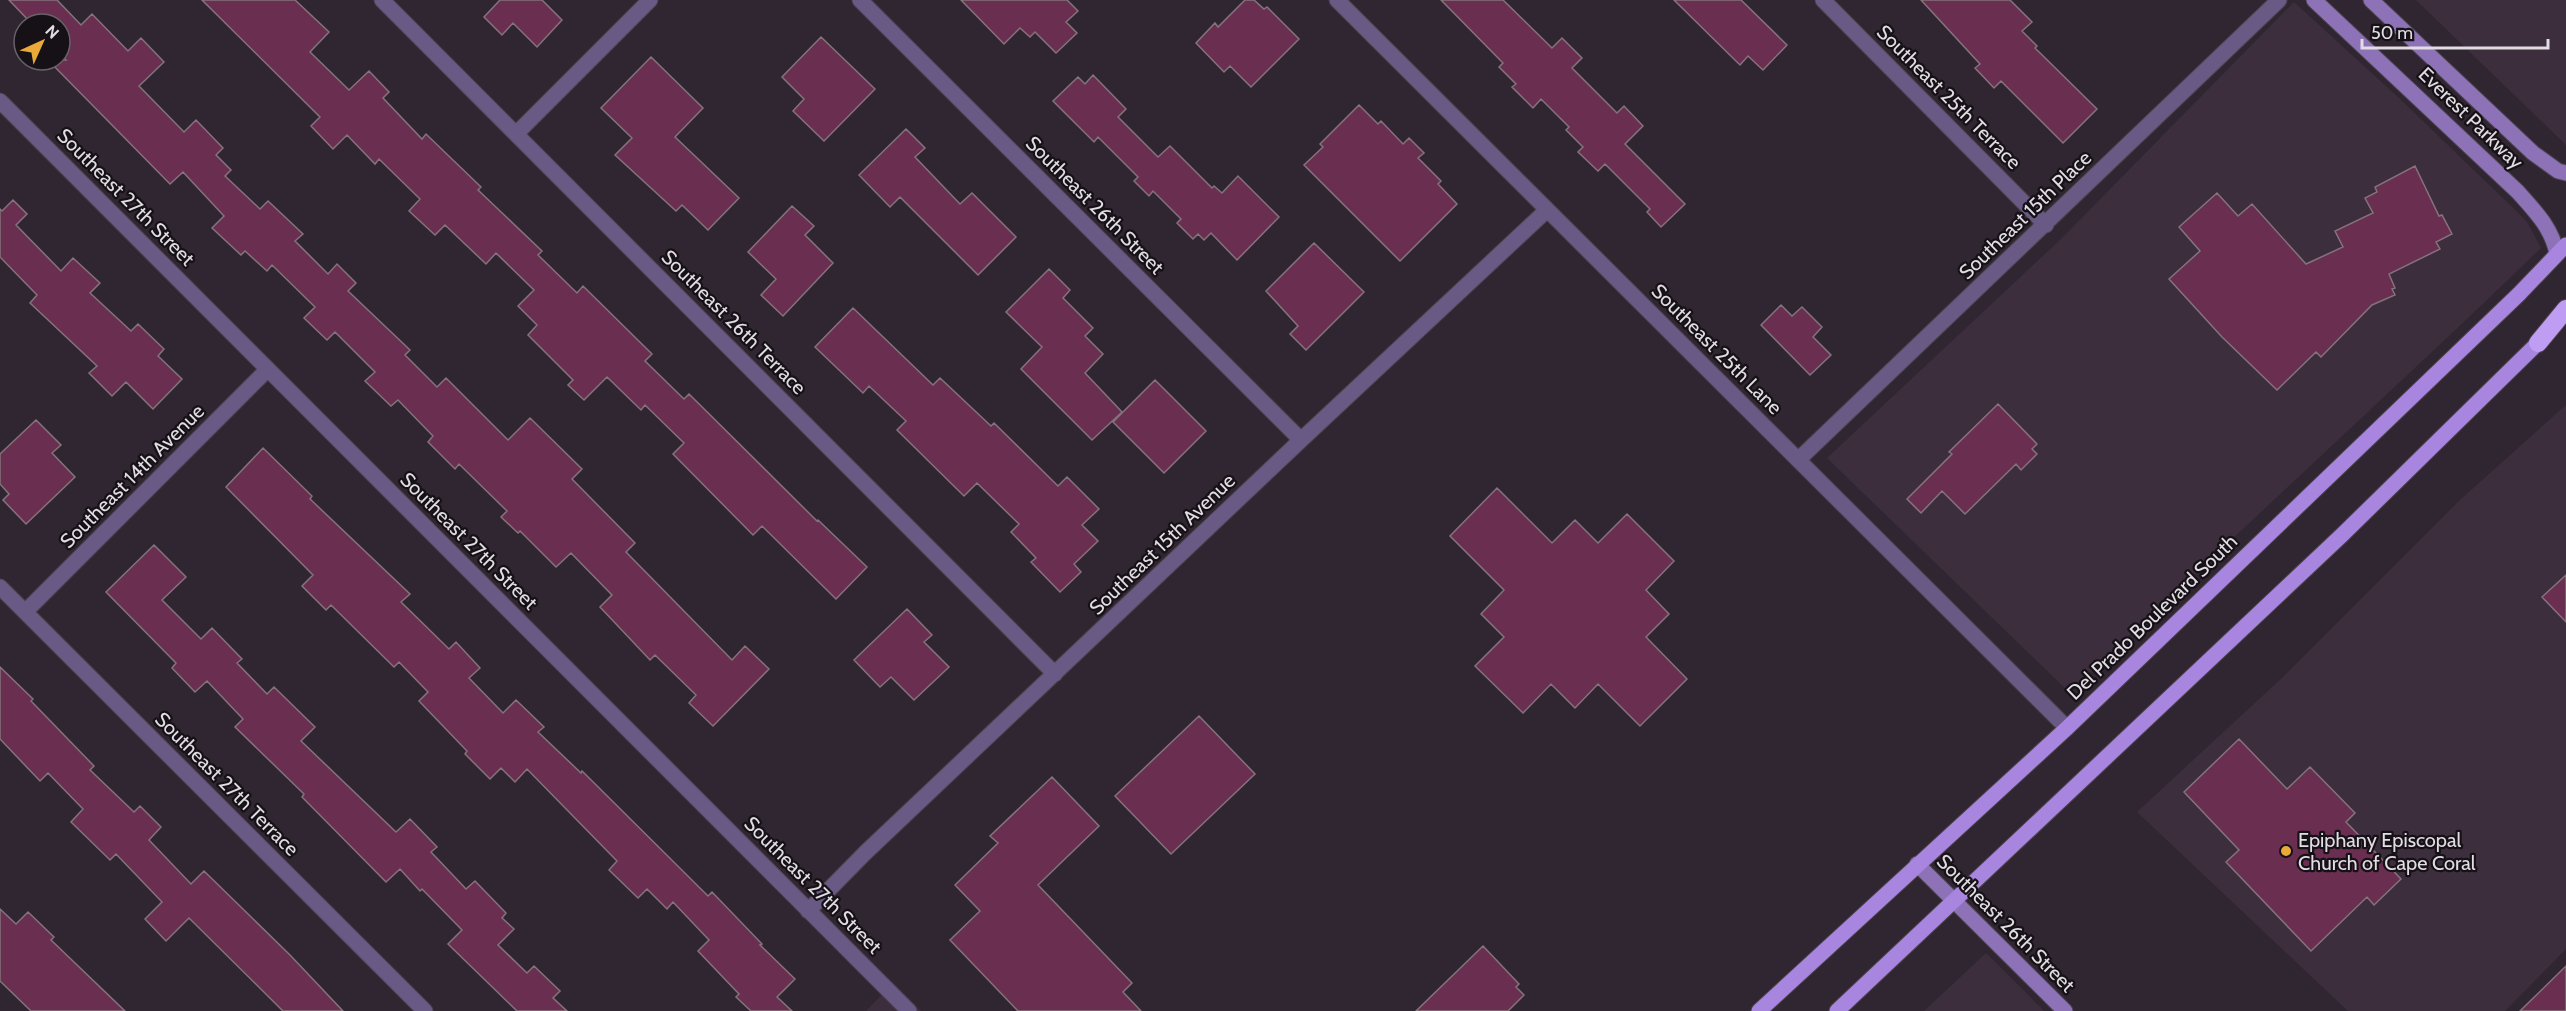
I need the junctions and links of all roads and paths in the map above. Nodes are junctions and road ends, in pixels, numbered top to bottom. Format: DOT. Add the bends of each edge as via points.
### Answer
graph roads {
  1 [pos="382,0"];
  2 [pos="650,0"];
  3 [pos="860,0"];
  4 [pos="1337,0"];
  5 [pos="1823,0"];
  6 [pos="2279,0"];
  7 [pos="2314,0"];
  8 [pos="2372,0"];
  9 [pos="0,101"];
  10 [pos="516,134"];
  11 [pos="2566,173"];
  12 [pos="1547,210"];
  13 [pos="2046,225"];
  14 [pos="2562,249"];
  15 [pos="2565,318"];
  16 [pos="2538,343"];
  17 [pos="267,369"];
  18 [pos="1301,440"];
  19 [pos="1798,460"];
  20 [pos="0,587"];
  21 [pos="25,612"];
  22 [pos="1055,674"];
  23 [pos="2067,728"];
  24 [pos="1917,864"];
  25 [pos="1955,901"];
  26 [pos="808,911"];
  27 [pos="425,1011"];
  28 [pos="909,1011"];
  29 [pos="1759,1011"];
  30 [pos="1837,1011"];
  31 [pos="2065,1011"];
  1 -- 10 [label="street, Southeast 26th Terrace"];
  2 -- 10 [label="street"];
  3 -- 18 [label="street, Southeast 26th Street"];
  4 -- 12 [label="street, Southeast 25th Lane"];
  5 -- 13 [label="street, Southeast 25th Terrace"];
  6 -- 13 [label="street, Southeast 15th Place"];
  7 -- 14 [label="street, Everest Parkway" via="2518,192"];
  8 -- 11 [label="street, Everest Parkway" via="2533,153"];
  9 -- 17 [label="street, Southeast 27th Street"];
  10 -- 22 [label="street, Southeast 26th Terrace"];
  12 -- 18 [label="street, Southeast 15th Avenue"];
  12 -- 19 [label="street, Southeast 25th Lane"];
  13 -- 19 [label="street, Southeast 15th Place"];
  14 -- 23 [label="main road, Del Prado Boulevard South"];
  15 -- 16 [label="highway"];
  16 -- 25 [label="main road" via="2342,535"];
  17 -- 21 [label="street, Southeast 14th Avenue"];
  17 -- 26 [label="street, Southeast 27th Street"];
  18 -- 22 [label="street, Southeast 15th Avenue"];
  19 -- 23 [label="street, Southeast 25th Lane"];
  20 -- 21 [label="street, Southeast 27th Terrace"];
  21 -- 27 [label="street, Southeast 27th Terrace"];
  22 -- 26 [label="street, Southeast 15th Avenue"];
  23 -- 24 [label="main road, Del Prado Boulevard South"];
  24 -- 25 [label="street, Southeast 26th Street"];
  24 -- 29 [label="main road, Del Prado Boulevard South"];
  25 -- 30 [label="main road"];
  25 -- 31 [label="street, Southeast 26th Street"];
  26 -- 28 [label="street, Southeast 27th Street"];
}
